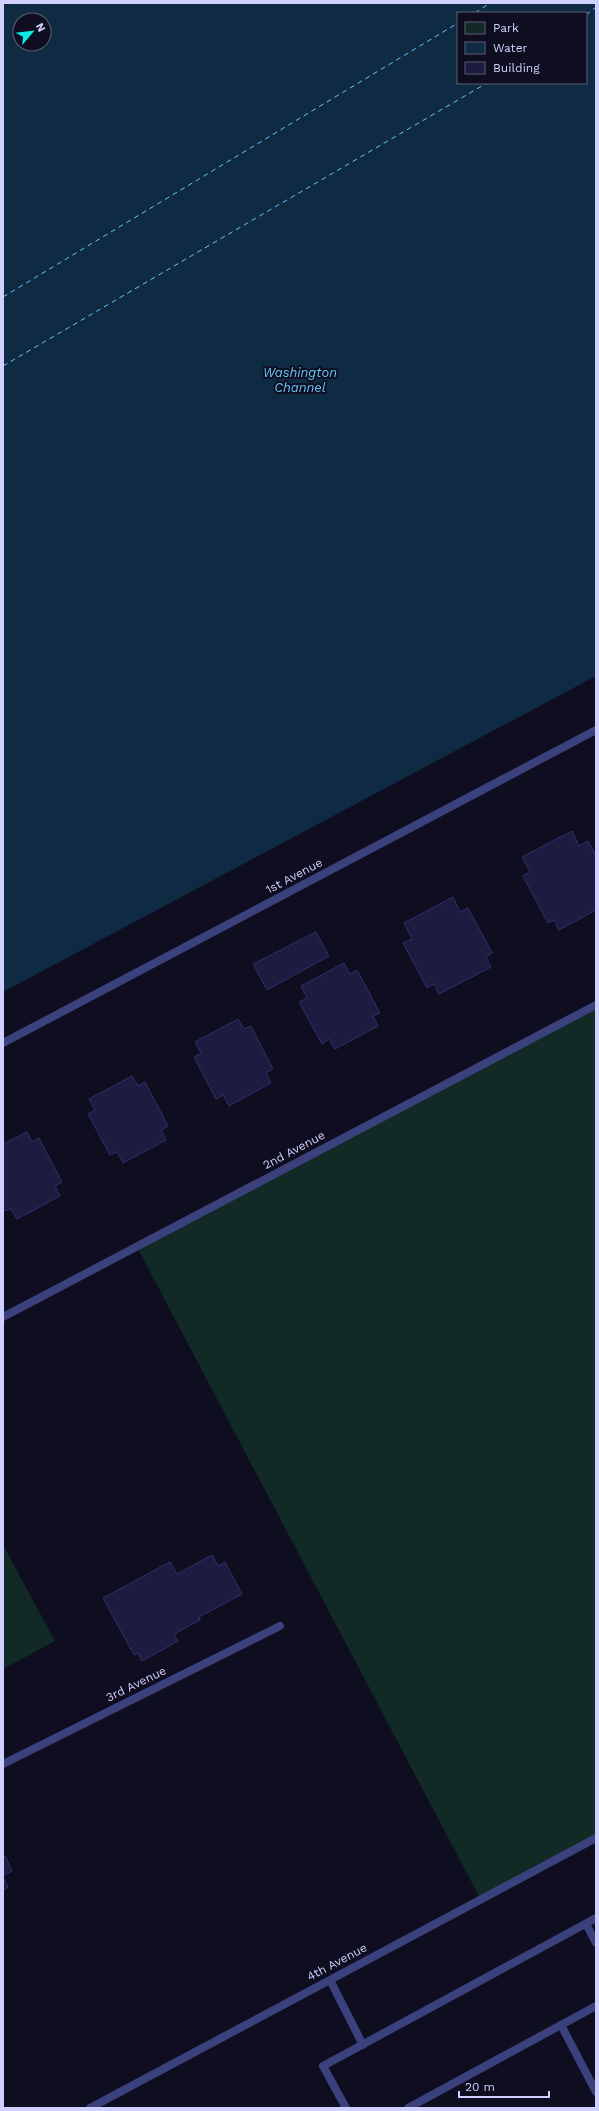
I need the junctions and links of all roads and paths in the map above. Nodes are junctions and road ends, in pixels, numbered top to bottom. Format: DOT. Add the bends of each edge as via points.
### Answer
graph roads {
  1 [pos="596,730"];
  2 [pos="596,1005"];
  3 [pos="3,1043"];
  4 [pos="3,1317"];
  5 [pos="280,1626"];
  6 [pos="3,1764"];
  7 [pos="596,1838"];
  8 [pos="596,1918"];
  9 [pos="586,1924"];
  10 [pos="596,1943"];
  11 [pos="330,1980"];
  12 [pos="596,2006"];
  13 [pos="561,2025"];
  14 [pos="363,2045"];
  15 [pos="596,2092"];
  16 [pos="90,2108"];
  17 [pos="346,2108"];
  18 [pos="408,2108"];
  1 -- 3 [label="lane, 1st Avenue"];
  2 -- 4 [label="lane, 2nd Avenue"];
  5 -- 6 [label="lane, 3rd Avenue"];
  7 -- 11 [label="lane, 4th Avenue"];
  8 -- 9 [label="lane"];
  9 -- 10 [label="lane"];
  9 -- 14 [label="lane"];
  11 -- 14 [label="lane"];
  11 -- 16 [label="lane, 4th Avenue"];
  12 -- 13 [label="lane"];
  13 -- 15 [label="lane"];
  13 -- 18 [label="lane"];
  14 -- 17 [label="lane" via="323,2066"];
}
